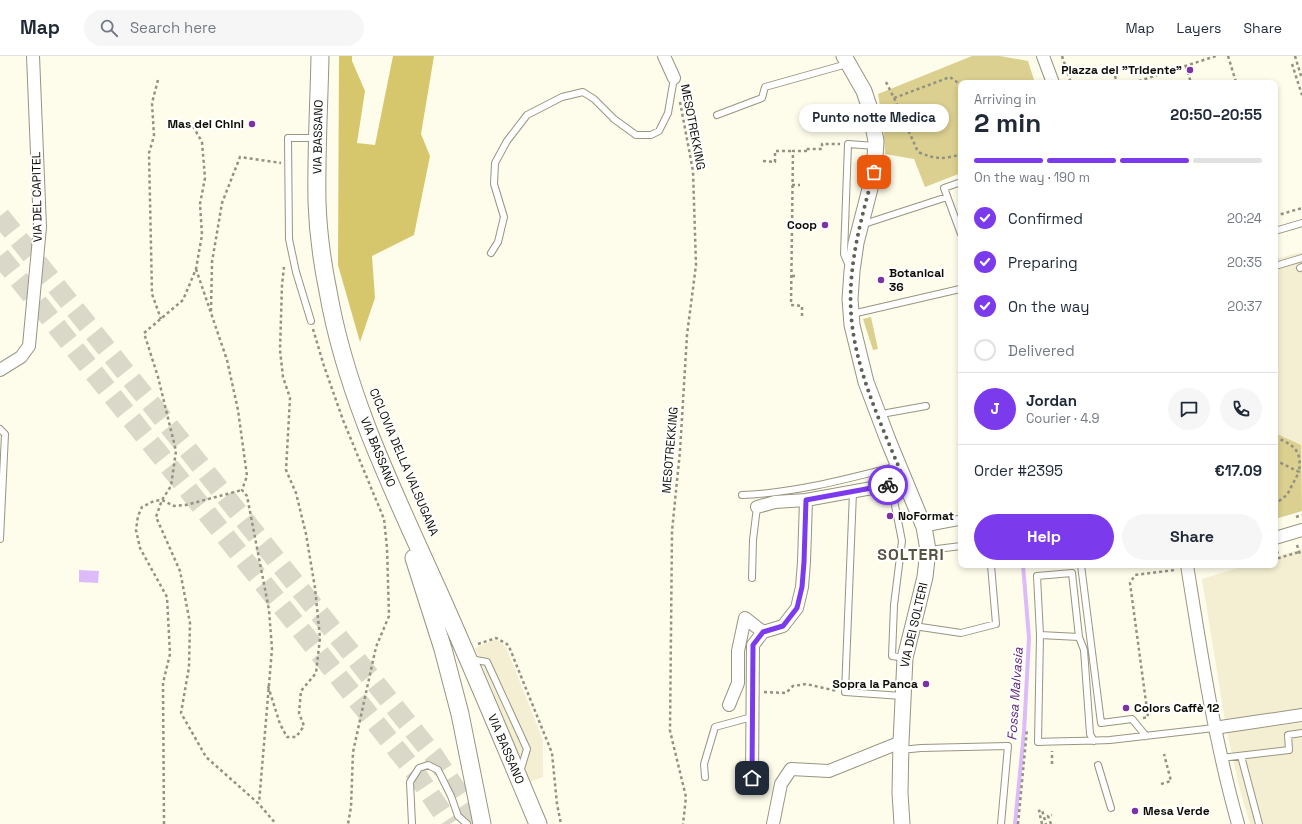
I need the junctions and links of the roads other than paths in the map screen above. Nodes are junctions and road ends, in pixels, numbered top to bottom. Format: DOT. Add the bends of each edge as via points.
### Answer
graph roads {
  1 [pos="33,56"];
  2 [pos="320,56"];
  3 [pos="664,56"];
  4 [pos="1043,56"];
  5 [pos="846,60"];
  6 [pos="674,78"];
  7 [pos="1052,80"];
  8 [pos="717,115"];
  9 [pos="318,138"];
  10 [pos="876,146"];
  11 [pos="958,183"];
  12 [pos="947,197"];
  13 [pos="1302,223"];
  14 [pos="860,225"];
  15 [pos="958,226"];
  16 [pos="1278,230"];
  17 [pos="491,253"];
  18 [pos="1302,258"];
  19 [pos="1278,265"];
  20 [pos="852,273"];
  21 [pos="958,290"];
  22 [pos="851,314"];
  23 [pos="311,321"];
  24 [pos="0,370"];
  25 [pos="926,406"];
  26 [pos="887,413"];
  27 [pos="0,429"];
  28 [pos="379,458"];
  29 [pos="898,466"];
  30 [pos="898,483"];
  31 [pos="853,492"];
  32 [pos="742,496"];
  33 [pos="806,500"];
  34 [pos="757,507"];
  35 [pos="958,521"];
  36 [pos="924,527"];
  37 [pos="1302,530"];
  38 [pos="1278,537"];
  39 [pos="0,539"];
  40 [pos="958,546"];
  41 [pos="928,550"];
  42 [pos="991,568"];
  43 [pos="1080,568"];
  44 [pos="1181,568"];
  45 [pos="752,578"];
  46 [pos="912,626"];
  47 [pos="763,632"];
  48 [pos="1040,635"];
  49 [pos="1079,637"];
  50 [pos="905,658"];
  51 [pos="902,696"];
  52 [pos="729,705"];
  53 [pos="1302,715"];
  54 [pos="752,717"];
  55 [pos="1214,728"];
  56 [pos="1302,733"];
  57 [pos="1146,736"];
  58 [pos="1094,741"];
  59 [pos="901,746"];
  60 [pos="1241,756"];
  61 [pos="1221,758"];
  62 [pos="1098,765"];
  63 [pos="705,777"];
  64 [pos="752,778"];
  65 [pos="1111,808"];
  66 [pos="412,824"];
  67 [pos="467,824"];
  68 [pos="482,824"];
  69 [pos="538,824"];
  70 [pos="773,824"];
  71 [pos="902,824"];
  72 [pos="1001,824"];
  73 [pos="1238,824"];
  74 [pos="1260,824"];
  1 -- 24 [label="street, VIA DEL CAPITEL" via="40,227 29,346 22,357"];
  2 -- 9 [label="main road, VIA BASSANO"];
  3 -- 6 [label="street"];
  4 -- 7 [label="street"];
  5 -- 8 [label="lane, VIA DEI SOLTERI" via="765,87 762,98"];
  5 -- 10 [label="street, VIA DEI SOLTERI" via="870,106"];
  6 -- 17 [label="lane" via="668,113 659,131 651,135 636,135 583,92 562,97 527,115 507,141 495,163 494,184 504,217 498,242"];
  9 -- 23 [label="lane" via="288,138 289,239"];
  9 -- 28 [label="main road, VIA BASSANO" via="317,203 328,294 360,409"];
  10 -- 14 [label="street, VIA DEI SOLTERI" via="874,172"];
  10 -- 20 [label="lane" via="848,144 844,254"];
  11 -- 12 [label="lane" via="944,188"];
  12 -- 14 [label="lane"];
  12 -- 15 [label="lane"];
  13 -- 16 [label="lane"];
  14 -- 20 [label="street, VIA DEI SOLTERI"];
  18 -- 19 [label="lane"];
  20 -- 22 [label="street, VIA DEI SOLTERI"];
  21 -- 22 [label="lane"];
  22 -- 29 [label="street, VIA DEI SOLTERI" via="854,337 866,382"];
  25 -- 26 [label="lane"];
  27 -- 39 [label="lane" via="5,434"];
  28 -- 68 [label="main road" via="443,649 460,714"];
  28 -- 69 [label="main road, VIA BASSANO" via="439,592 471,651"];
  29 -- 30 [label="street, VIA DEI SOLTERI"];
  29 -- 32 [label="lane" via="827,484"];
  30 -- 31 [label="street"];
  30 -- 36 [label="street, VIA DEI SOLTERI"];
  30 -- 50 [label="lane" via="902,541 894,606 892,656"];
  31 -- 33 [label="street"];
  31 -- 51 [label="lane" via="846,692"];
  33 -- 34 [label="street" via="775,502"];
  33 -- 47 [label="street" via="802,587 797,608 783,626"];
  34 -- 45 [label="lane"];
  35 -- 36 [label="street"];
  36 -- 41 [label="street, VIA DEI SOLTERI"];
  37 -- 38 [label="street"];
  40 -- 41 [label="lane"];
  41 -- 46 [label="street, VIA DEI SOLTERI" via="925,577"];
  42 -- 46 [label="lane" via="996,624 961,634"];
  43 -- 57 [label="lane" via="1102,723 1132,719"];
  44 -- 55 [label="street"];
  46 -- 50 [label="street, VIA DEI SOLTERI"];
  47 -- 52 [label="street" via="745,618 738,651 738,683"];
  47 -- 54 [label="street" via="753,645"];
  48 -- 49 [label="lane"];
  48 -- 49 [label="lane" via="1037,576 1072,573"];
  48 -- 58 [label="lane" via="1038,742"];
  49 -- 58 [label="lane" via="1084,650 1090,734"];
  50 -- 51 [label="street, VIA DEI SOLTERI"];
  51 -- 59 [label="street, VIA DEI SOLTERI"];
  53 -- 55 [label="street"];
  54 -- 63 [label="lane" via="714,726 704,764"];
  54 -- 64 [label="street"];
  55 -- 57 [label="lane"];
  55 -- 61 [label="street"];
  56 -- 60 [label="lane" via="1288,735 1289,750"];
  57 -- 58 [label="lane"];
  59 -- 70 [label="street" via="829,771 791,769 781,784"];
  59 -- 71 [label="street, VIA DEI SOLTERI"];
  59 -- 72 [label="lane" via="1008,746"];
  60 -- 61 [label="lane"];
  60 -- 74 [label="lane"];
  61 -- 73 [label="street"];
  62 -- 65 [label="lane"];
  66 -- 67 [label="lane" via="410,782 418,768 428,765 438,770 458,816"];
}
